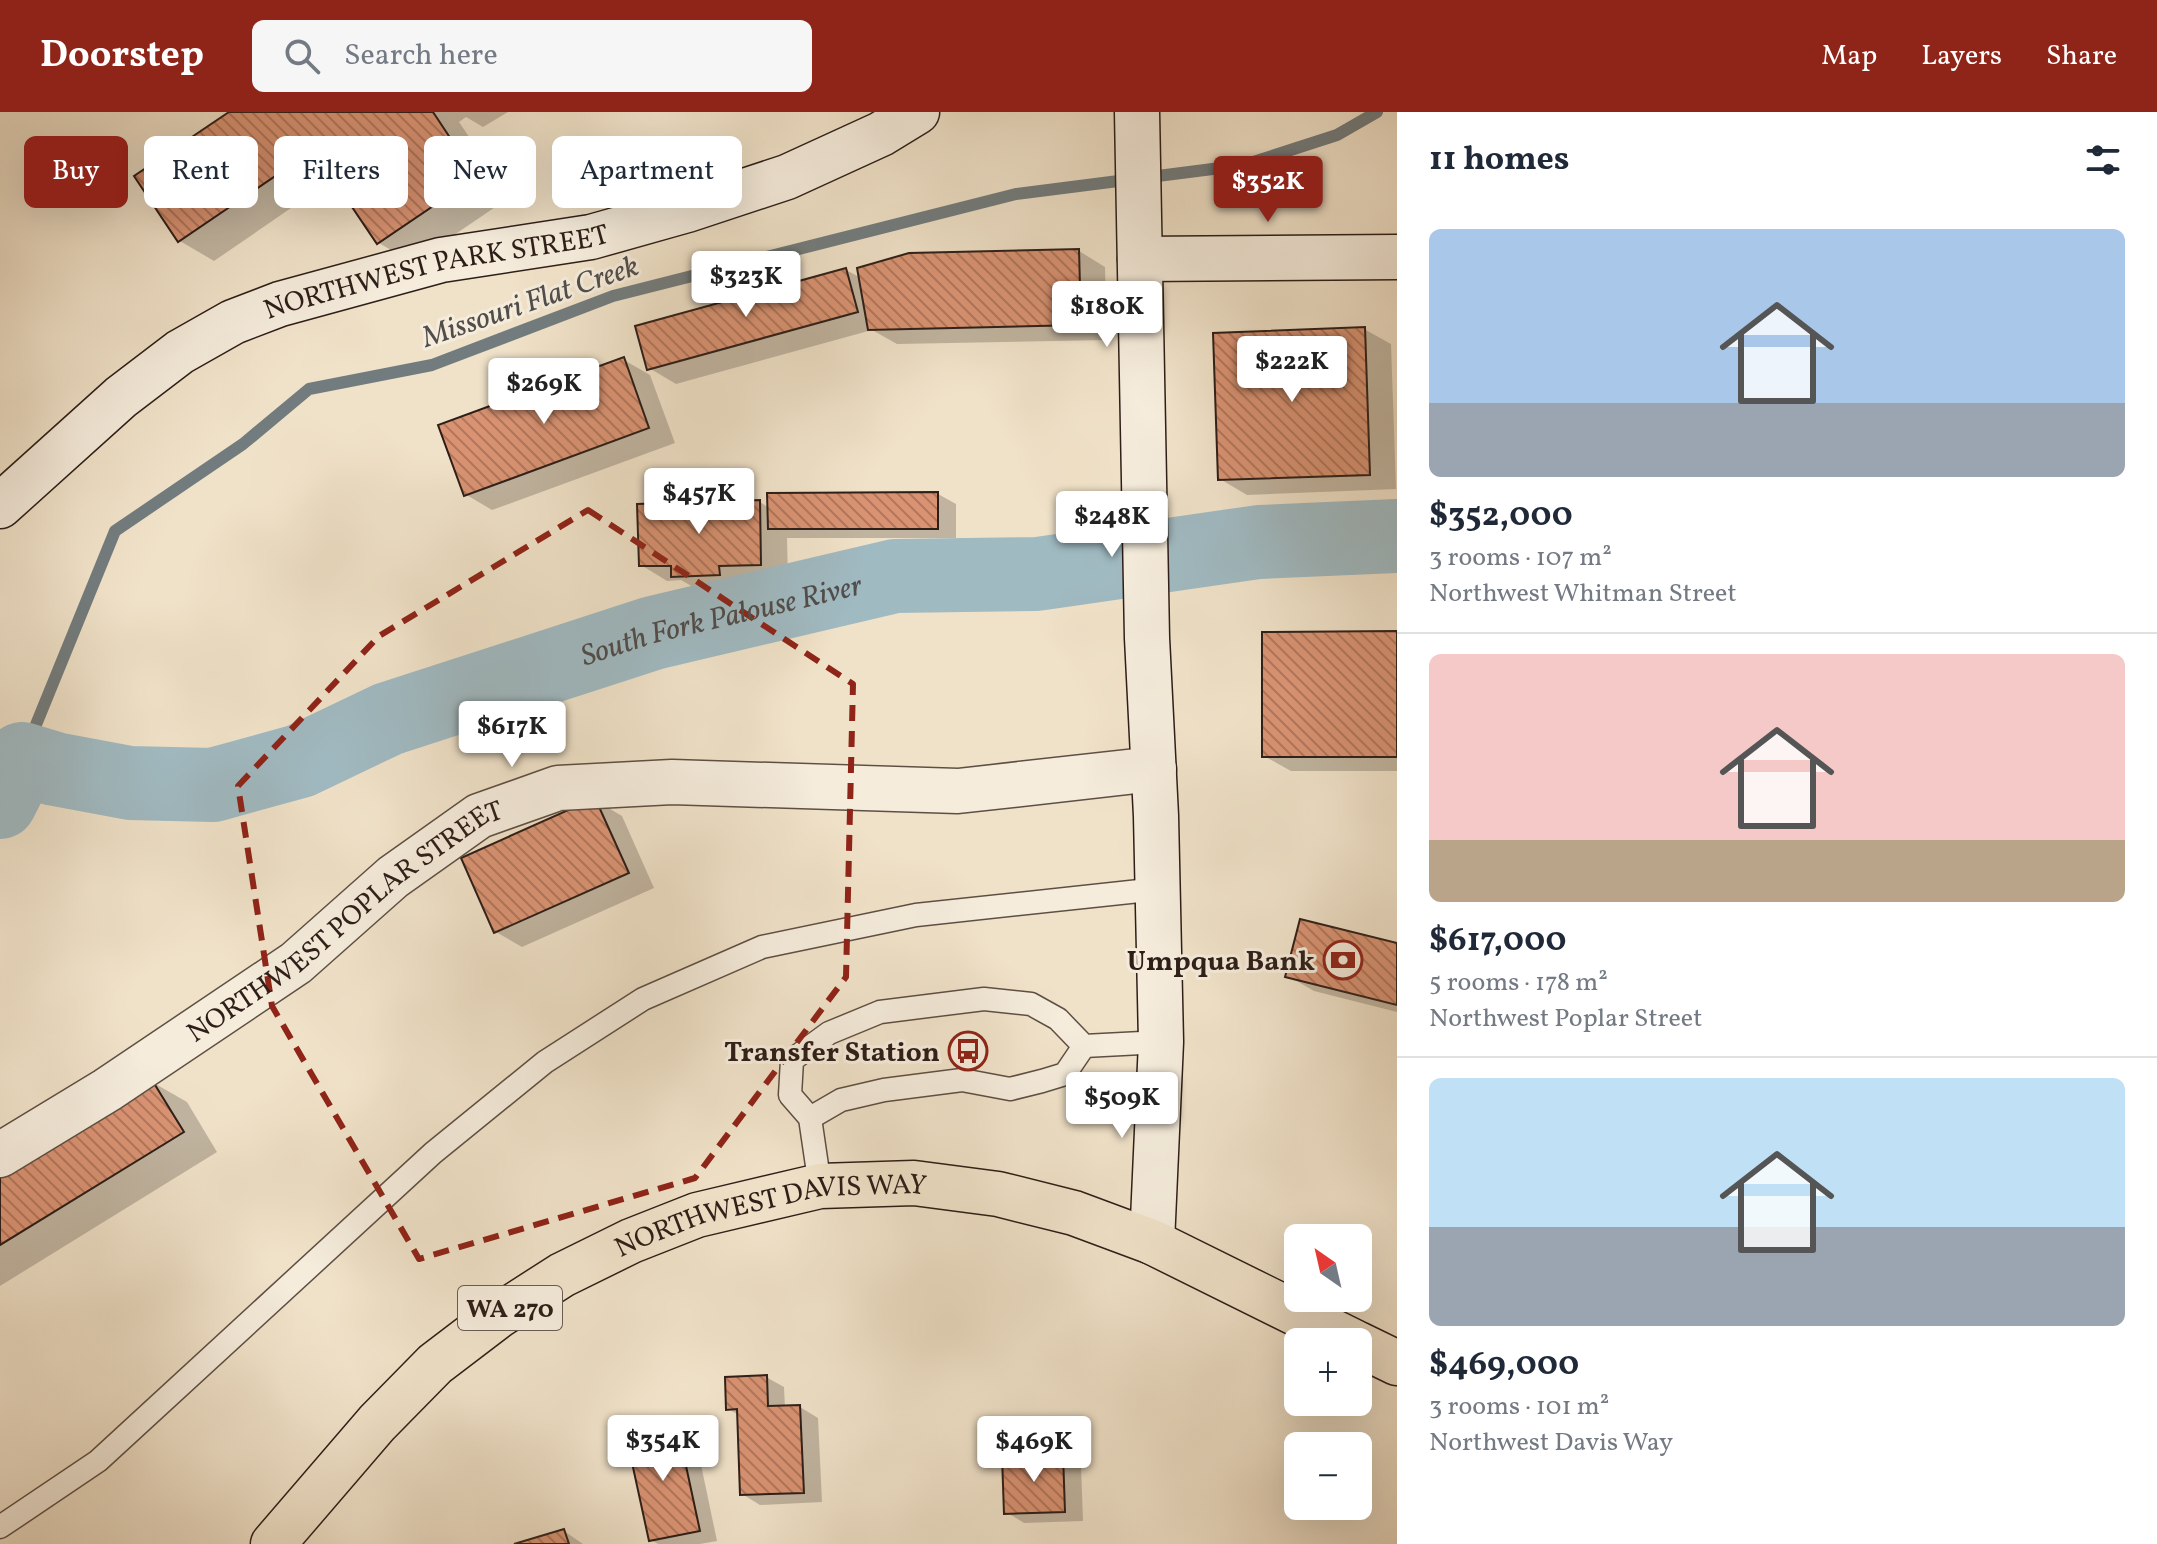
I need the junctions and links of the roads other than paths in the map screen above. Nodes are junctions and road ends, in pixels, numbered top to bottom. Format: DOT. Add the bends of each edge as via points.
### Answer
graph roads {
  1 [pos="917,112"];
  2 [pos="1138,132"];
  3 [pos="1141,240"];
  4 [pos="1397,257"];
  5 [pos="0,506"];
  6 [pos="1154,769"];
  7 [pos="1158,889"];
  8 [pos="1161,1042"];
  9 [pos="1084,1046"];
  10 [pos="810,1118"];
  11 [pos="0,1155"];
  12 [pos="820,1186"];
  13 [pos="1152,1242"];
  14 [pos="1326,1328"];
  15 [pos="1372,1351"];
  16 [pos="1397,1363"];
  17 [pos="0,1527"];
  18 [pos="273,1544"];
  1 -- 5 [label="street, NORTHWEST PARK STREET" via="787,177 687,210 591,237 441,260 233,322 180,352 121,397"];
  2 -- 3 [label="street"];
  3 -- 4 [label="street"];
  3 -- 6 [label="street"];
  6 -- 7 [label="street"];
  6 -- 11 [label="street, NORTHWEST POPLAR STREET" via="958,791 672,782 558,788 479,816 393,877 296,963"];
  7 -- 8 [label="street"];
  7 -- 17 [label="lane" via="916,915 762,947 643,999 545,1062 446,1143 98,1461"];
  8 -- 9 [label="lane"];
  8 -- 13 [label="street"];
  9 -- 10 [label="lane" via="1065,1074 1042,1081 1010,1089 962,1080 884,1090 841,1100"];
  9 -- 10 [label="lane" via="1058,1019 1031,1004 984,999 880,1012 829,1033 792,1060 790,1095"];
  10 -- 12 [label="lane"];
  12 -- 13 [label="main road, NORTHWEST DAVIS WAY / WA 270" via="914,1183 998,1194 1074,1213"];
  12 -- 18 [label="main road, NORTHWEST DAVIS WAY / WA 270" via="697,1215 631,1241 562,1275 498,1316 435,1364"];
  13 -- 14 [label="main road, NORTHWEST DAVIS WAY / WA 270"];
  15 -- 16 [label="main road, NORTHWEST DAVIS WAY / WA 270"];
}
